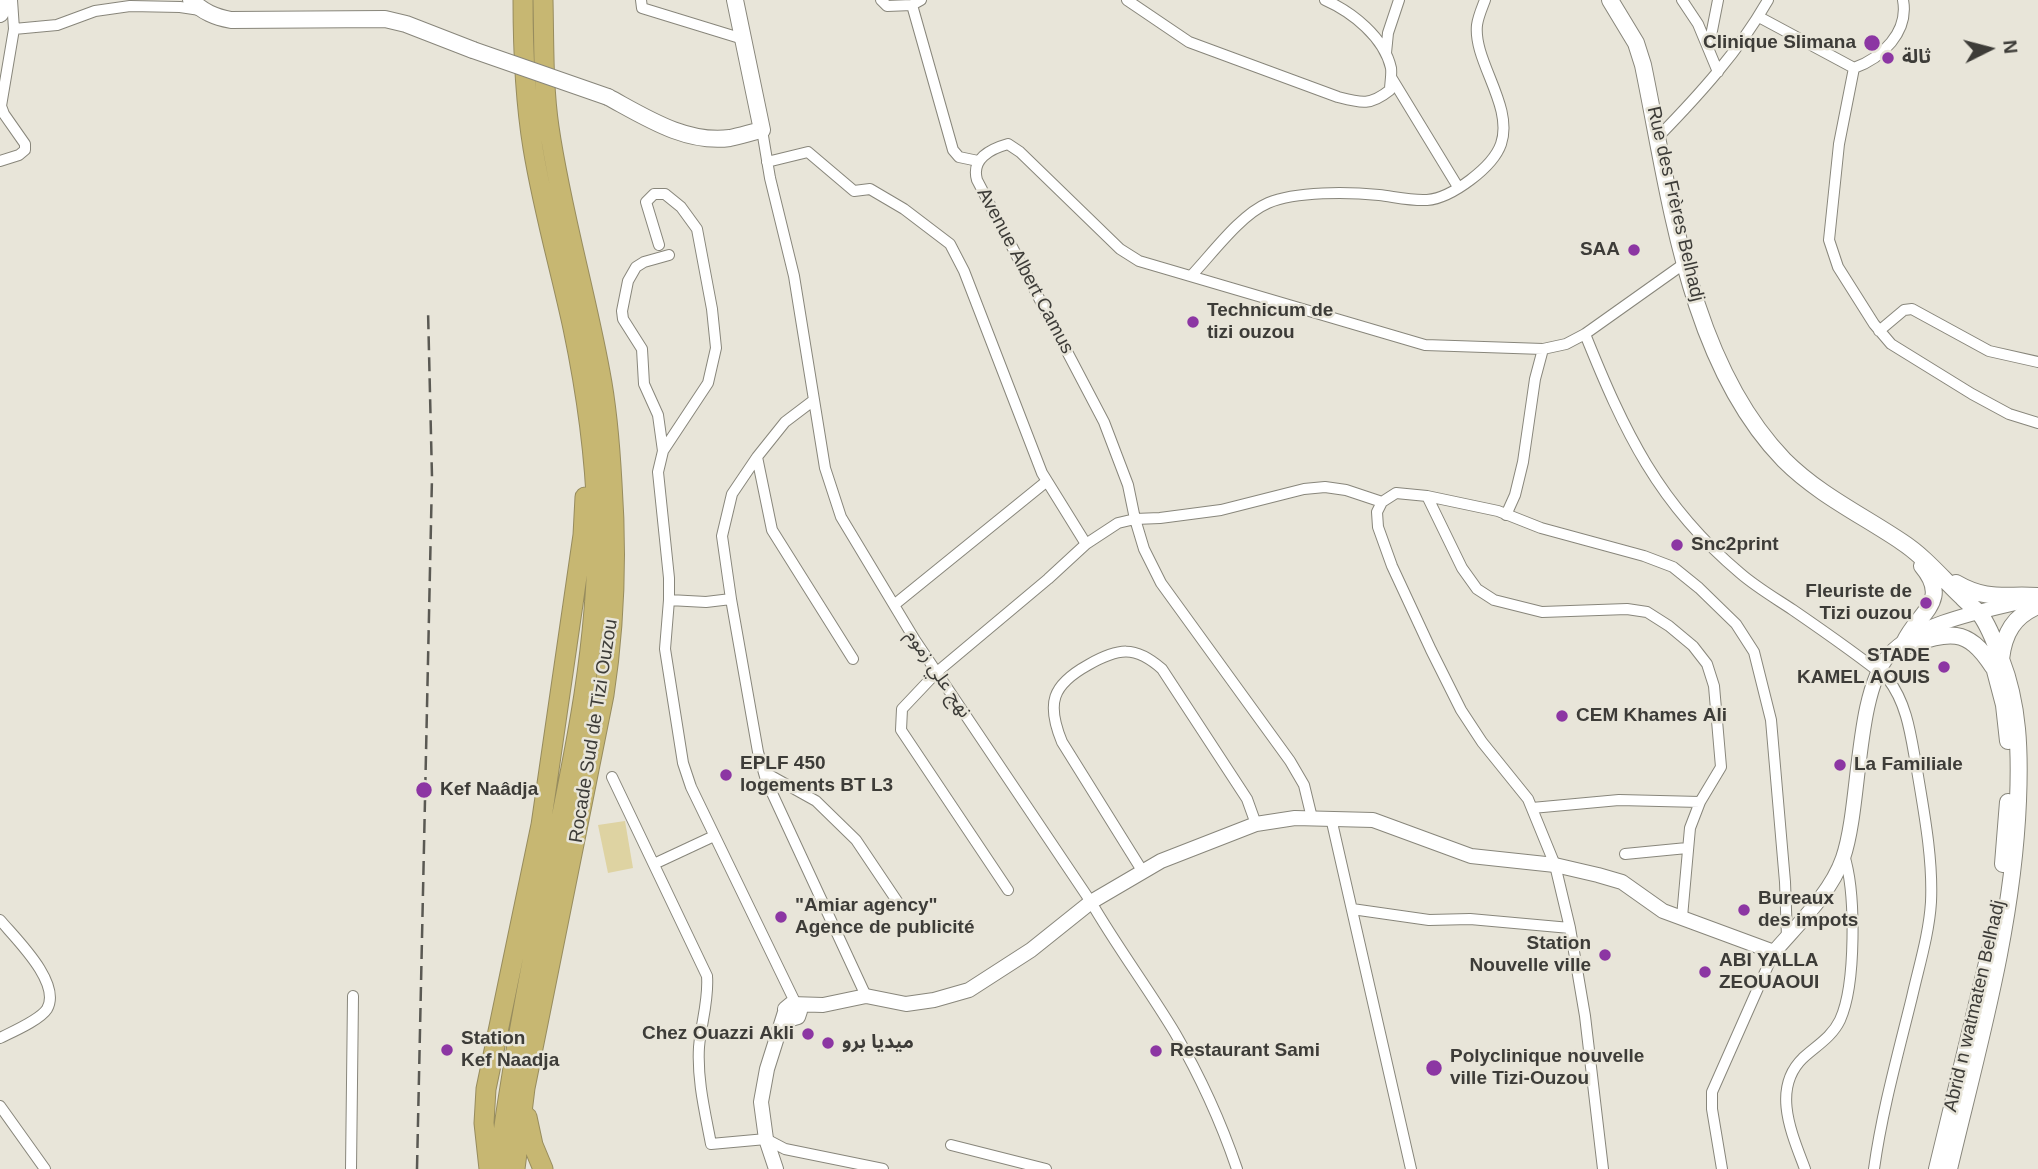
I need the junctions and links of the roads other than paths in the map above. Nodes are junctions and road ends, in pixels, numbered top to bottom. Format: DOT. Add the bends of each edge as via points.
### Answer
graph roads {
  1 [pos="10,0"];
  2 [pos="523,0"];
  3 [pos="543,0"];
  4 [pos="641,0"];
  5 [pos="735,0"];
  6 [pos="881,0"];
  7 [pos="1127,0"];
  8 [pos="1325,0"];
  9 [pos="1399,0"];
  10 [pos="1485,0"];
  11 [pos="1610,0"];
  12 [pos="1682,0"];
  13 [pos="1718,0"];
  14 [pos="1768,0"];
  15 [pos="1903,0"];
  16 [pos="916,3"];
  17 [pos="197,5"];
  18 [pos="0,14"];
  19 [pos="1759,17"];
  20 [pos="13,29"];
  21 [pos="743,39"];
  22 [pos="1709,46"];
  23 [pos="1386,53"];
  24 [pos="1854,68"];
  25 [pos="1718,72"];
  26 [pos="1391,77"];
  27 [pos="762,130"];
  28 [pos="1658,137"];
  29 [pos="0,161"];
  30 [pos="978,161"];
  31 [pos="767,162"];
  32 [pos="1458,187"];
  33 [pos="659,245"];
  34 [pos="669,256"];
  35 [pos="1685,263"];
  36 [pos="1191,276"];
  37 [pos="1880,331"];
  38 [pos="1585,334"];
  39 [pos="1543,349"];
  40 [pos="2038,362"];
  41 [pos="814,400"];
  42 [pos="587,411"];
  43 [pos="2038,423"];
  44 [pos="663,451"];
  45 [pos="757,457"];
  46 [pos="1047,481"];
  47 [pos="1427,496"];
  48 [pos="1382,502"];
  49 [pos="1506,515"];
  50 [pos="1135,519"];
  51 [pos="1903,542"];
  52 [pos="1086,544"];
  53 [pos="1940,574"];
  54 [pos="2038,597"];
  55 [pos="1962,598"];
  56 [pos="669,600"];
  57 [pos="731,600"];
  58 [pos="2038,605"];
  59 [pos="894,606"];
  60 [pos="1977,617"];
  61 [pos="1905,645"];
  62 [pos="853,659"];
  63 [pos="1997,663"];
  64 [pos="937,672"];
  65 [pos="1878,672"];
  66 [pos="764,772"];
  67 [pos="612,776"];
  68 [pos="1700,802"];
  69 [pos="1532,808"];
  70 [pos="1312,818"];
  71 [pos="1331,818"];
  72 [pos="1256,824"];
  73 [pos="714,836"];
  74 [pos="1687,848"];
  75 [pos="1625,854"];
  76 [pos="1844,855"];
  77 [pos="654,864"];
  78 [pos="1555,865"];
  79 [pos="1143,872"];
  80 [pos="1008,890"];
  81 [pos="1091,902"];
  82 [pos="901,907"];
  83 [pos="1352,909"];
  84 [pos="1682,917"];
  85 [pos="0,920"];
  86 [pos="1570,928"];
  87 [pos="1787,937"];
  88 [pos="1774,952"];
  89 [pos="353,996"];
  90 [pos="866,996"];
  91 [pos="793,1010"];
  92 [pos="0,1038"];
  93 [pos="525,1088"];
  94 [pos="0,1106"];
  95 [pos="766,1139"];
  96 [pos="951,1145"];
  97 [pos="773,1164"];
  98 [pos="45,1169"];
  99 [pos="351,1169"];
  100 [pos="489,1169"];
  101 [pos="499,1169"];
  102 [pos="515,1169"];
  103 [pos="543,1169"];
  104 [pos="883,1169"];
  105 [pos="1046,1169"];
  106 [pos="1237,1169"];
  107 [pos="1411,1169"];
  108 [pos="1603,1169"];
  109 [pos="1722,1169"];
  110 [pos="1805,1169"];
  111 [pos="1874,1169"];
  112 [pos="1937,1169"];
  113 [pos="1950,1169"];
  1 -- 18 [label="main road"];
  1 -- 20 [label="street"];
  2 -- 42 [label="highway, Rocade Sud de Tizi Ouzou" via="524,78 533,149"];
  3 -- 93 [label="highway, Rocade Sud de Tizi Ouzou" via="549,125 601,374 616,579 604,695"];
  4 -- 21 [label="street" via="642,8"];
  5 -- 21 [label="main road"];
  6 -- 16 [label="street" via="887,6"];
  7 -- 26 [label="street" via="1189,42 1338,97 1362,103 1379,99 1390,90"];
  8 -- 23 [label="street" via="1361,24"];
  9 -- 23 [label="street"];
  10 -- 32 [label="street" via="1476,27 1496,90 1502,142 1484,171"];
  11 -- 28 [label="main road, Rue des Frères Belhadj" via="1636,43"];
  12 -- 22 [label="street"];
  13 -- 22 [label="street"];
  14 -- 19 [label="street"];
  15 -- 24 [label="street" via="1905,11 1897,34 1870,62"];
  16 -- 30 [label="street" via="953,150 959,157"];
  17 -- 20 [label="street" via="130,6 94,11 57,25"];
  17 -- 27 [label="main road, bridge" via="217,18 245,21 385,19 608,97 695,137 729,138"];
  19 -- 24 [label="street"];
  19 -- 25 [label="street"];
  20 -- 29 [label="street" via="1,106 25,150"];
  21 -- 27 [label="main road"];
  22 -- 25 [label="street"];
  23 -- 26 [label="street"];
  24 -- 37 [label="street" via="1839,144 1829,240 1838,267"];
  25 -- 28 [label="street"];
  26 -- 32 [label="street"];
  27 -- 31 [label="street, نهج علي زموم"];
  28 -- 35 [label="main road, Rue des Frères Belhadj"];
  30 -- 36 [label="street, Avenue Albert Camus" via="1008,144 1120,249 1139,261"];
  30 -- 50 [label="street, Avenue Albert Camus" via="977,180 1104,422 1128,485"];
  31 -- 41 [label="street, نهج علي زموم" via="794,276"];
  31 -- 46 [label="street" via="808,152 854,191 870,189 950,244"];
  32 -- 36 [label="street" via="1428,200 1367,194 1279,199 1247,218"];
  33 -- 44 [label="street" via="646,202 654,194 665,194 681,206 697,229 716,348 708,383"];
  34 -- 44 [label="street" via="636,267 622,311 642,349 644,384 658,415"];
  35 -- 38 [label="street, Avenue Albert Camus"];
  35 -- 51 [label="main road, Rue des Frères Belhadj" via="1730,386 1765,438 1812,484"];
  36 -- 39 [label="street, Avenue Albert Camus" via="1425,345"];
  37 -- 40 [label="street" via="1904,310 1912,309 1989,351"];
  37 -- 43 [label="street" via="1891,344 1944,379 2009,414"];
  38 -- 39 [label="street, Avenue Albert Camus"];
  38 -- 65 [label="street" via="1628,434 1664,494 1699,536 1742,575"];
  39 -- 49 [label="street" via="1523,462"];
  41 -- 45 [label="street" via="785,422"];
  41 -- 59 [label="street, نهج علي زموم" via="825,468 841,517"];
  42 -- 100 [label="highway" via="583,535 541,825 486,1089"];
  42 -- 101 [label="highway, Rocade Sud de Tizi Ouzou" via="597,515 593,628 562,816 515,1045"];
  44 -- 56 [label="street" via="658,472"];
  45 -- 57 [label="street" via="732,494 722,536"];
  45 -- 62 [label="street" via="772,530"];
  46 -- 52 [label="street"];
  46 -- 59 [label="street"];
  47 -- 48 [label="street" via="1396,494"];
  47 -- 49 [label="street"];
  47 -- 68 [label="street" via="1462,568 1477,589 1494,600 1542,612 1647,612 1693,646 1707,664 1714,686 1721,753 1721,767"];
  48 -- 50 [label="street" via="1325,487 1221,510"];
  48 -- 69 [label="street" via="1378,527 1431,650 1461,710"];
  49 -- 87 [label="street" via="1673,567 1736,624 1755,652 1771,720"];
  50 -- 52 [label="street" via="1118,523"];
  50 -- 70 [label="street, Avenue Albert Camus" via="1161,583 1293,765 1304,785"];
  51 -- 53 [label="main road, Rue des Frères Belhadj"];
  51 -- 61 [label="main road" via="1933,583 1934,600"];
  52 -- 64 [label="street"];
  53 -- 54 [label="main road" via="1974,593"];
  53 -- 55 [label="main road, Rue des Frères Belhadj"];
  54 -- 60 [label="street"];
  55 -- 60 [label="main road, Abrid n watmaten Belhadj"];
  56 -- 57 [label="street"];
  56 -- 73 [label="street" via="665,649 683,763"];
  57 -- 66 [label="street"];
  58 -- 60 [label="street"];
  58 -- 63 [label="main road" via="2015,619"];
  59 -- 64 [label="street, نهج علي زموم"];
  60 -- 61 [label="street" via="1927,629"];
  60 -- 63 [label="main road, Abrid n watmaten Belhadj"];
  61 -- 63 [label="main road" via="1941,635 1967,638"];
  61 -- 65 [label="street" via="1889,655"];
  63 -- 112 [label="main road, Abrid n watmaten Belhadj" via="2009,759 1998,909"];
  63 -- 113 [label="main road" via="2015,709 2018,733 2015,856 2001,952"];
  64 -- 80 [label="street" via="902,709 901,730"];
  64 -- 81 [label="street, نهج علي زموم"];
  65 -- 76 [label="street"];
  65 -- 111 [label="street" via="1896,690 1911,734 1931,903"];
  66 -- 82 [label="street" via="816,801 856,840"];
  66 -- 90 [label="street"];
  67 -- 77 [label="street"];
  68 -- 69 [label="street" via="1619,800"];
  68 -- 74 [label="street"];
  69 -- 78 [label="street"];
  70 -- 71 [label="street"];
  70 -- 72 [label="street"];
  71 -- 78 [label="street" via="1373,820 1471,856"];
  71 -- 83 [label="street"];
  72 -- 79 [label="street"];
  72 -- 79 [label="street" via="1247,799 1162,669 1139,653 1106,655 1067,677 1058,689 1054,723"];
  73 -- 77 [label="street"];
  73 -- 91 [label="street" via="783,974"];
  74 -- 75 [label="street"];
  74 -- 84 [label="street"];
  76 -- 87 [label="street" via="1833,878"];
  76 -- 110 [label="street" via="1853,890 1844,1008 1830,1035 1794,1067 1786,1090 1788,1118"];
  77 -- 95 [label="street" via="708,976 699,1062 710,1144"];
  78 -- 84 [label="street" via="1622,882 1663,911"];
  78 -- 86 [label="street"];
  79 -- 81 [label="street"];
  81 -- 90 [label="street" via="1031,950 969,990 906,1004"];
  81 -- 106 [label="street, نهج علي زموم" via="1202,1082"];
  83 -- 86 [label="street" via="1429,920"];
  83 -- 107 [label="street"];
  84 -- 88 [label="street"];
  85 -- 92 [label="street" via="39,968 50,995 40,1016"];
  86 -- 108 [label="street" via="1586,1016"];
  87 -- 88 [label="street"];
  88 -- 109 [label="street" via="1714,1084 1712,1109"];
  89 -- 99 [label="street"];
  90 -- 91 [label="street"];
  91 -- 95 [label="street" via="767,1069 761,1102"];
  93 -- 102 [label="highway, Rocade Sud de Tizi Ouzou"];
  93 -- 103 [label="highway" via="528,1125"];
  94 -- 98 [label="street"];
  95 -- 97 [label="street"];
  95 -- 104 [label="street" via="785,1149"];
  96 -- 105 [label="street"];
}
